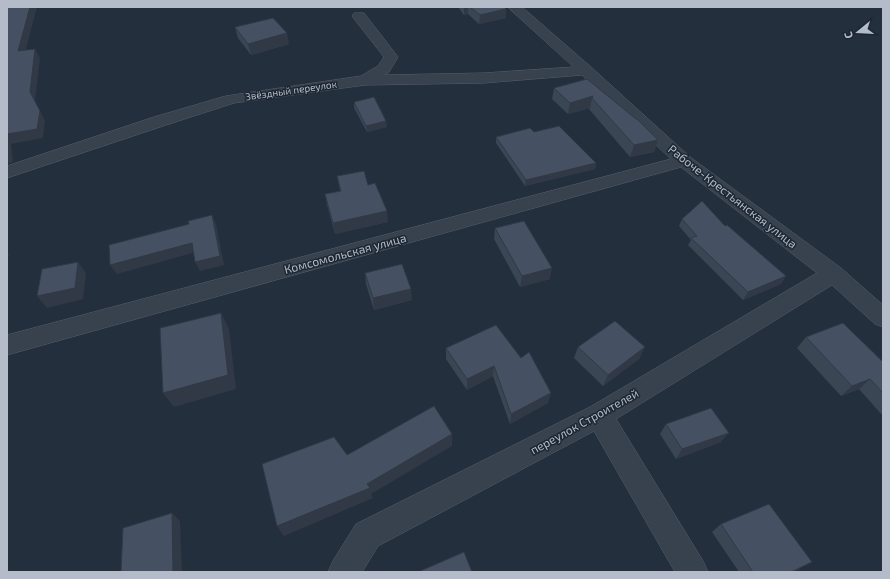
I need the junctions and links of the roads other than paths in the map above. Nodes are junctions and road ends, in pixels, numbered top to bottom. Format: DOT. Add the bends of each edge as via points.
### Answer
graph roads {
  1 [pos="514,7"];
  2 [pos="359,16"];
  3 [pos="391,57"];
  4 [pos="586,70"];
  5 [pos="418,79"];
  6 [pos="365,80"];
  7 [pos="684,161"];
  8 [pos="7,172"];
  9 [pos="833,274"];
  10 [pos="883,318"];
  11 [pos="7,344"];
  12 [pos="599,415"];
  13 [pos="344,572"];
  14 [pos="692,572"];
  1 -- 4 [label="street, Рабоче-Крестьянская улица"];
  2 -- 3 [label="street"];
  3 -- 5 [label="street" via="407,73"];
  3 -- 6 [label="street" via="384,69"];
  4 -- 5 [label="street, Звёздный переулок" via="484,78"];
  4 -- 7 [label="street, Рабоче-Крестьянская улица"];
  5 -- 6 [label="street, Звёздный переулок"];
  6 -- 8 [label="street, Звёздный переулок" via="232,99"];
  7 -- 9 [label="street, Рабоче-Крестьянская улица"];
  7 -- 11 [label="street, Комсомольская улица"];
  9 -- 10 [label="street, Рабоче-Крестьянская улица"];
  9 -- 12 [label="street, переулок Строителей"];
  12 -- 13 [label="street, переулок Строителей" via="367,534"];
  12 -- 14 [label="street"];
}
